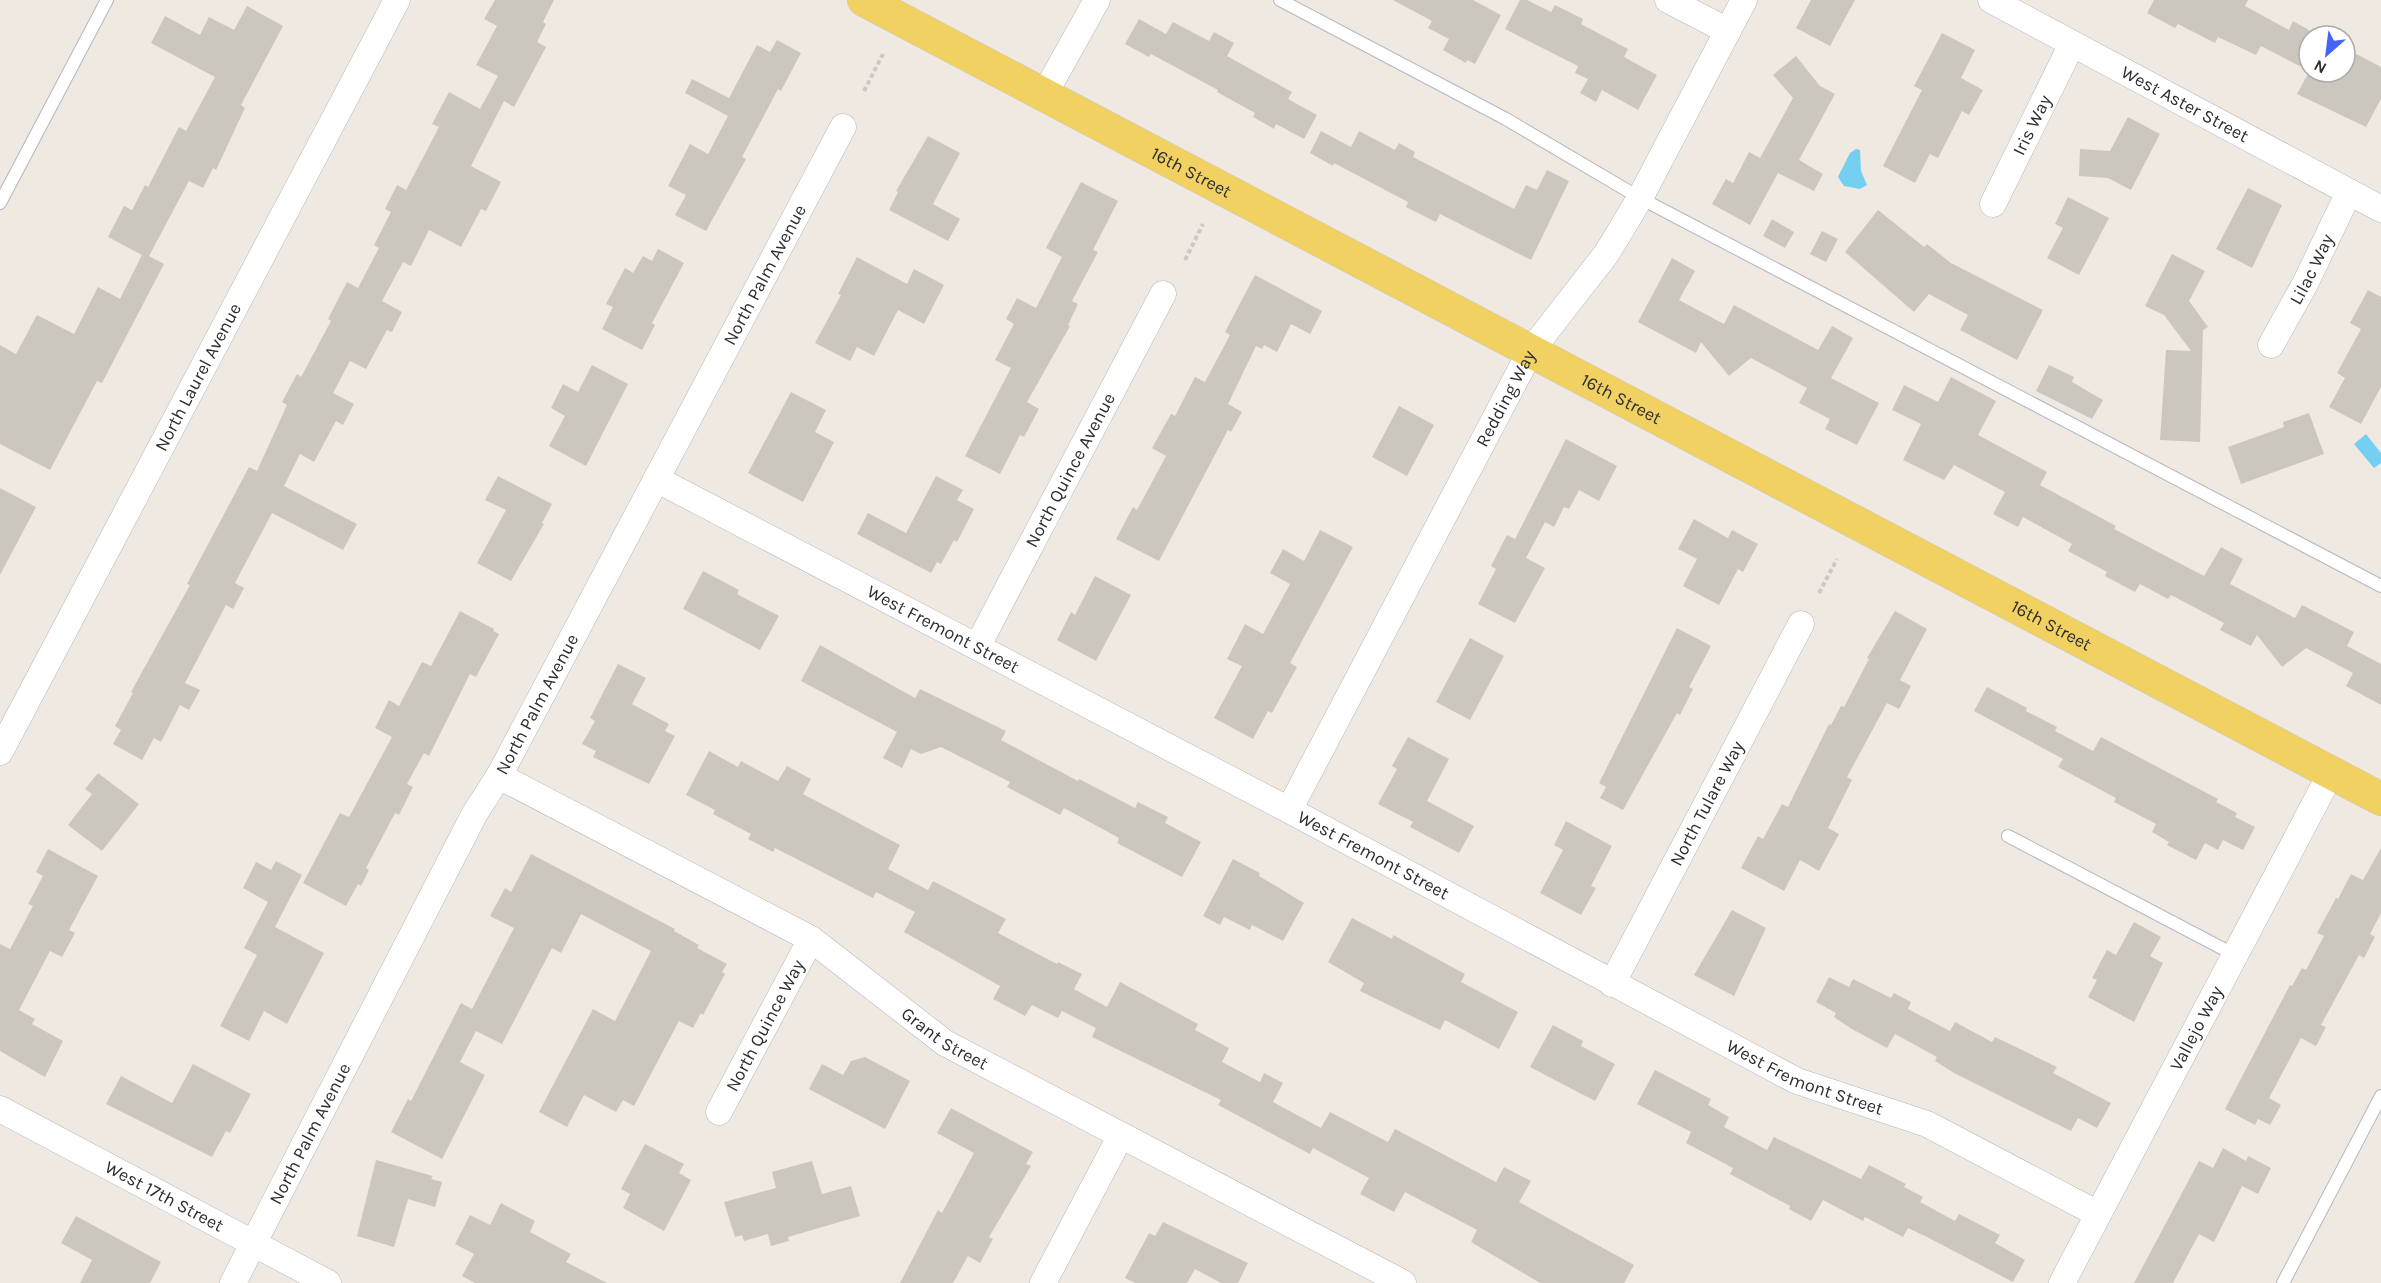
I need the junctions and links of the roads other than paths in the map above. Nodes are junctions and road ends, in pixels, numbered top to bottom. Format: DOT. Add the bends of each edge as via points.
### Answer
graph roads {
  1 [pos="106,0"];
  2 [pos="397,0"];
  3 [pos="864,0"];
  4 [pos="1096,0"];
  5 [pos="1280,0"];
  6 [pos="1668,0"];
  7 [pos="1744,0"];
  8 [pos="1991,0"];
  9 [pos="1728,32"];
  10 [pos="2072,44"];
  11 [pos="1044,95"];
  12 [pos="843,127"];
  13 [pos="2349,192"];
  14 [pos="1640,198"];
  15 [pos="0,203"];
  16 [pos="1993,204"];
  17 [pos="2381,209"];
  18 [pos="1163,294"];
  19 [pos="2271,345"];
  20 [pos="1530,352"];
  21 [pos="656,479"];
  22 [pos="2381,586"];
  23 [pos="1801,624"];
  24 [pos="977,647"];
  25 [pos="0,752"];
  26 [pos="2331,773"];
  27 [pos="500,776"];
  28 [pos="2381,799"];
  29 [pos="1289,810"];
  30 [pos="2008,836"];
  31 [pos="811,939"];
  32 [pos="2235,955"];
  33 [pos="1612,984"];
  34 [pos="2381,1096"];
  35 [pos="0,1110"];
  36 [pos="719,1112"];
  37 [pos="1121,1135"];
  38 [pos="2098,1214"];
  39 [pos="252,1243"];
  40 [pos="233,1283"];
  41 [pos="328,1283"];
  42 [pos="1043,1283"];
  43 [pos="1403,1283"];
  44 [pos="2062,1283"];
  45 [pos="2283,1283"];
  1 -- 15 [label="lane"];
  2 -- 25 [label="street, North Laurel Avenue"];
  3 -- 11 [label="main road, 16th Street"];
  4 -- 11 [label="street"];
  5 -- 14 [label="lane" via="1506,120"];
  6 -- 9 [label="street"];
  7 -- 9 [label="street, Redding Way"];
  8 -- 10 [label="street, West Aster Street"];
  9 -- 14 [label="street, Redding Way"];
  10 -- 13 [label="street, West Aster Street"];
  10 -- 16 [label="street, Iris Way"];
  11 -- 20 [label="main road, 16th Street"];
  12 -- 21 [label="street, North Palm Avenue"];
  13 -- 17 [label="street, West Aster Street"];
  13 -- 19 [label="street, Lilac Way"];
  14 -- 20 [label="street, Redding Way" via="1595,270"];
  14 -- 22 [label="lane"];
  18 -- 24 [label="street, North Quince Avenue"];
  20 -- 26 [label="main road, 16th Street"];
  20 -- 29 [label="street, Redding Way"];
  21 -- 24 [label="street, West Fremont Street"];
  21 -- 27 [label="street, North Palm Avenue"];
  23 -- 33 [label="street, North Tulare Way"];
  24 -- 29 [label="street, West Fremont Street"];
  26 -- 28 [label="main road, 16th Street"];
  26 -- 32 [label="street, Vallejo Way"];
  27 -- 31 [label="street, Grant Street"];
  27 -- 39 [label="street, North Palm Avenue" via="475,813"];
  29 -- 33 [label="street, West Fremont Street"];
  30 -- 32 [label="lane"];
  31 -- 36 [label="street, North Quince Way"];
  31 -- 37 [label="street, Grant Street" via="945,1043"];
  32 -- 38 [label="street, Vallejo Way"];
  33 -- 38 [label="street, West Fremont Street" via="1797,1081 1927,1124"];
  34 -- 45 [label="lane"];
  35 -- 39 [label="street, West 17th Street"];
  37 -- 42 [label="street"];
  37 -- 43 [label="street, Grant Street"];
  38 -- 44 [label="street, Vallejo Way"];
  39 -- 40 [label="street, North Palm Avenue"];
  39 -- 41 [label="street, West 17th Street"];
}
